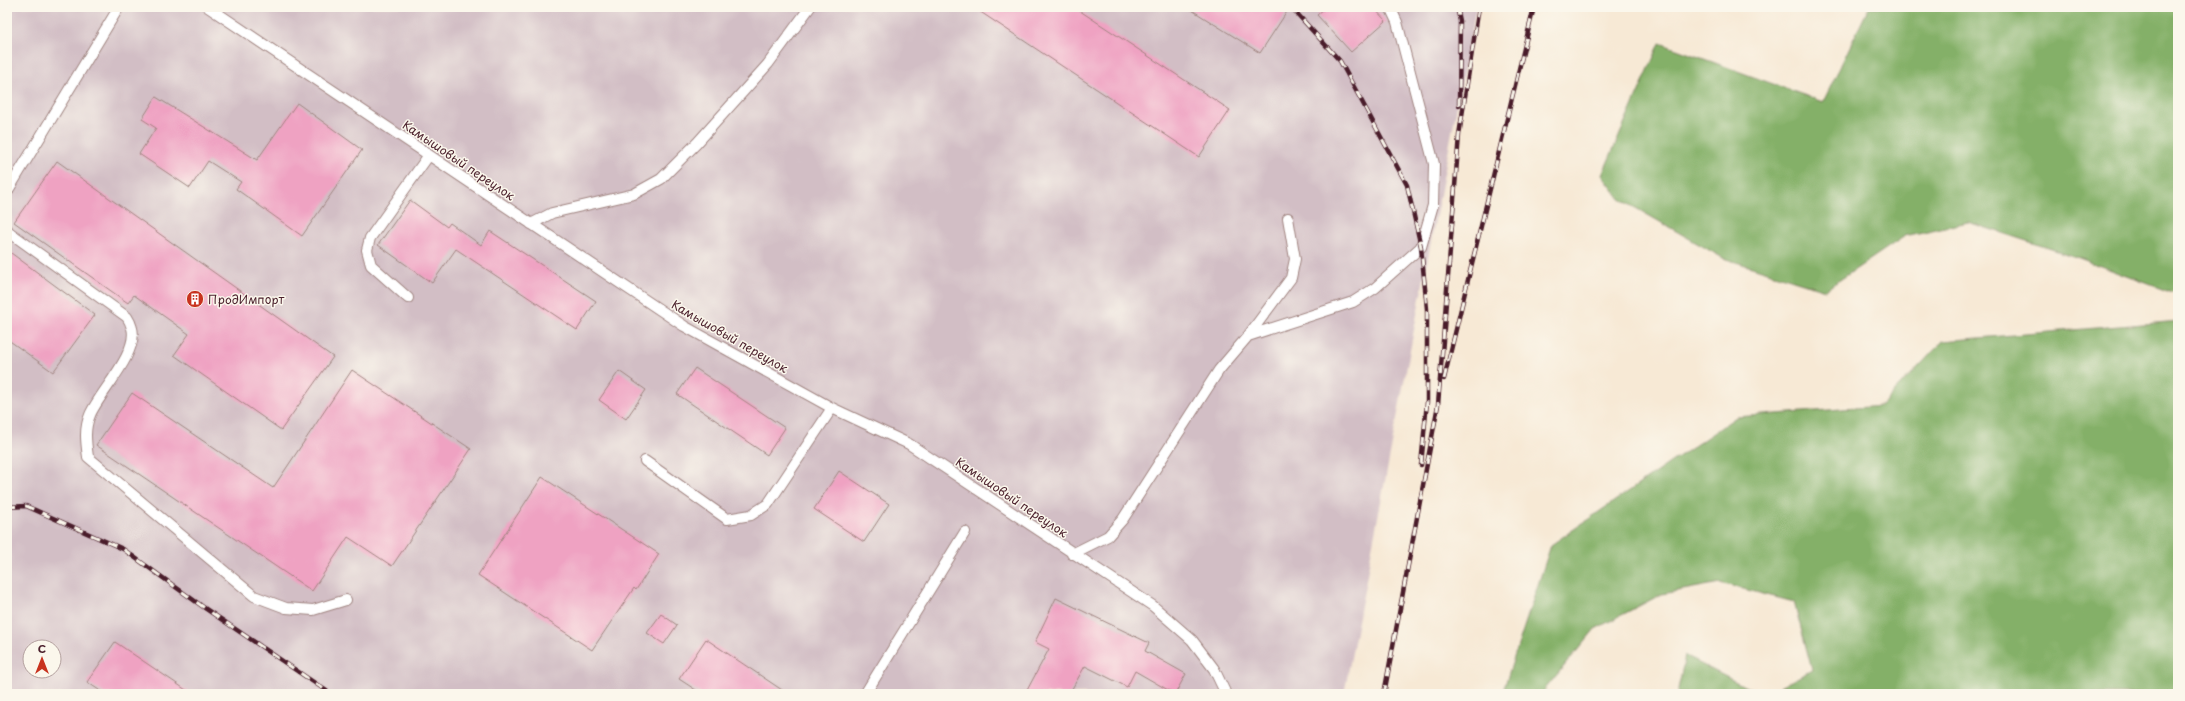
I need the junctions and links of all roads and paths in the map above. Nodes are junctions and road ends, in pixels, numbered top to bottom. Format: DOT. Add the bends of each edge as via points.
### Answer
graph roads {
  1 [pos="119,7"];
  2 [pos="208,7"];
  3 [pos="810,7"];
  4 [pos="1390,7"];
  5 [pos="429,155"];
  6 [pos="7,192"];
  7 [pos="1288,218"];
  8 [pos="531,224"];
  9 [pos="7,229"];
  10 [pos="408,298"];
  11 [pos="1248,336"];
  12 [pos="832,408"];
  13 [pos="645,461"];
  14 [pos="965,532"];
  15 [pos="1072,554"];
  16 [pos="346,600"];
  17 [pos="865,694"];
  18 [pos="1226,694"];
  1 -- 6 [label="lane"];
  2 -- 5 [label="lane, Камышовый переулок"];
  3 -- 8 [label="lane" via="768,64 661,179 634,194 552,213"];
  4 -- 11 [label="lane" via="1397,22 1434,164 1433,205 1421,247 1375,288 1353,302"];
  5 -- 8 [label="lane, Камышовый переулок"];
  5 -- 10 [label="lane" via="370,238 367,250 371,265"];
  7 -- 11 [label="lane" via="1295,259 1292,278"];
  8 -- 12 [label="lane, Камышовый переулок" via="684,326"];
  9 -- 16 [label="lane" via="128,317 133,329 131,343 119,369 90,414 85,433 88,457 254,596 286,608 313,610"];
  11 -- 15 [label="lane" via="1219,370 1123,519 1108,536"];
  12 -- 13 [label="lane" via="768,504 751,515 727,519"];
  12 -- 15 [label="lane, Камышовый переулок" via="909,444"];
  14 -- 17 [label="lane"];
  15 -- 18 [label="lane, Камышовый переулок" via="1172,621 1192,640 1214,669"];
}
